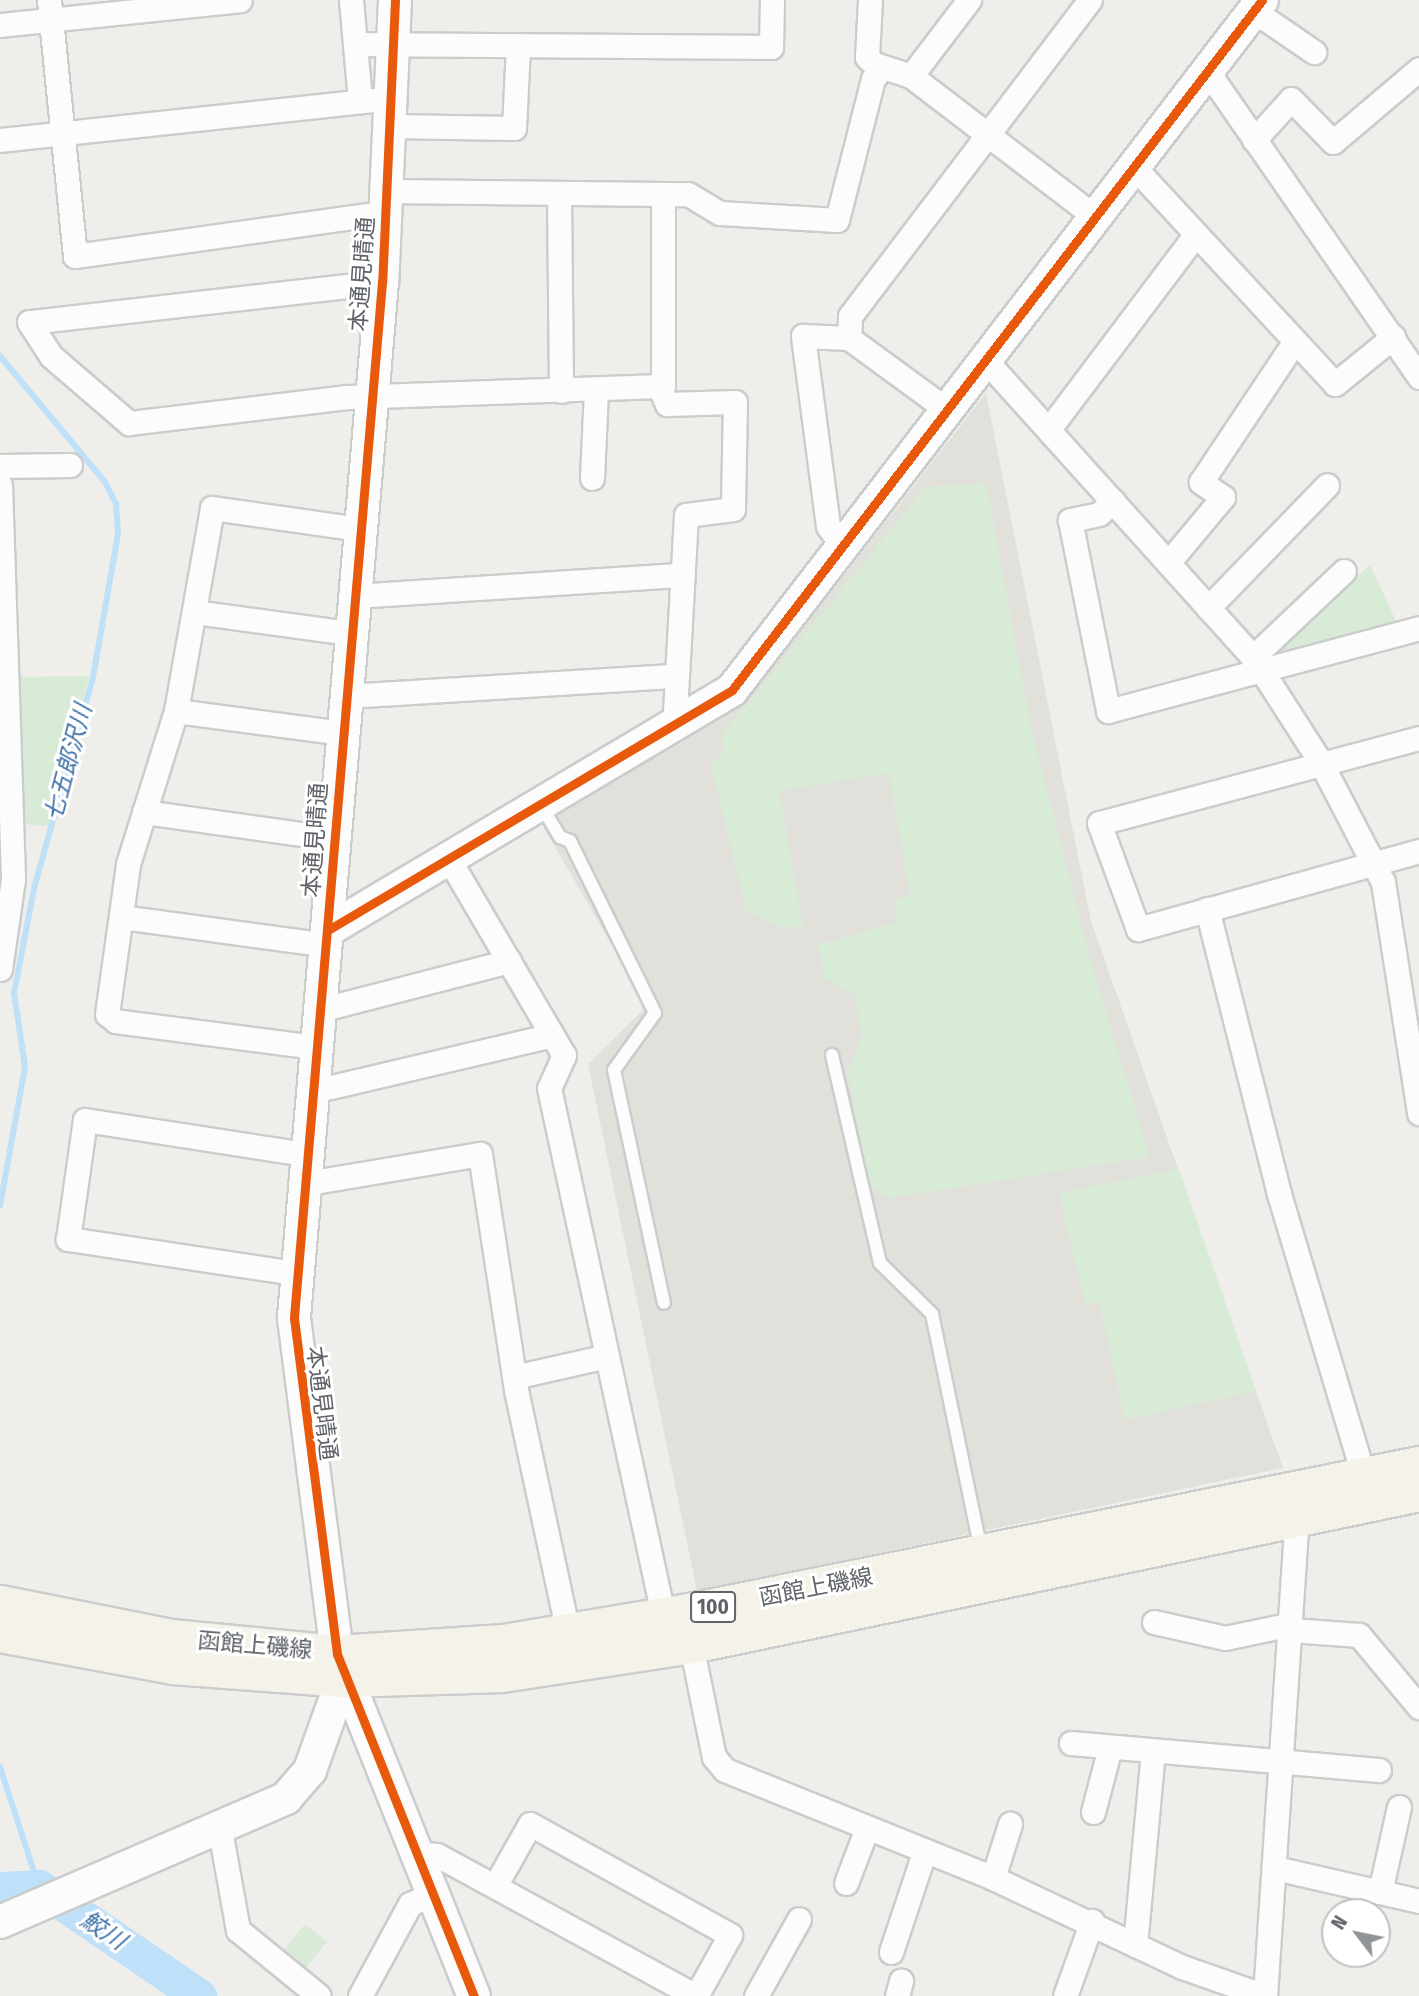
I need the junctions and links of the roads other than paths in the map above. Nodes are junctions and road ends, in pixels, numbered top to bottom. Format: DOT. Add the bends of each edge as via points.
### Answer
graph roads {
  1 [pos="240,0"];
  2 [pos="351,0"];
  3 [pos="395,0"];
  4 [pos="772,0"];
  5 [pos="870,0"];
  6 [pos="969,0"];
  7 [pos="1090,0"];
  8 [pos="1258,6"];
  9 [pos="50,10"];
  10 [pos="0,25"];
  11 [pos="357,44"];
  12 [pos="393,44"];
  13 [pos="518,45"];
  14 [pos="1314,52"];
  15 [pos="882,68"];
  16 [pos="1419,69"];
  17 [pos="1208,72"];
  18 [pos="911,76"];
  19 [pos="360,101"];
  20 [pos="391,112"];
  21 [pos="63,133"];
  22 [pos="986,134"];
  23 [pos="0,140"];
  24 [pos="1254,140"];
  25 [pos="1135,168"];
  26 [pos="387,191"];
  27 [pos="663,194"];
  28 [pos="559,196"];
  29 [pos="366,215"];
  30 [pos="1097,218"];
  31 [pos="1195,235"];
  32 [pos="382,282"];
  33 [pos="1393,337"];
  34 [pos="849,338"];
  35 [pos="1295,341"];
  36 [pos="988,363"];
  37 [pos="1419,377"];
  38 [pos="659,386"];
  39 [pos="596,390"];
  40 [pos="561,391"];
  41 [pos="371,395"];
  42 [pos="950,412"];
  43 [pos="1049,429"];
  44 [pos="70,465"];
  45 [pos="0,466"];
  46 [pos="592,478"];
  47 [pos="0,485"];
  48 [pos="1327,485"];
  49 [pos="1113,501"];
  50 [pos="360,530"];
  51 [pos="844,548"];
  52 [pos="1168,563"];
  53 [pos="1344,571"];
  54 [pos="682,575"];
  55 [pos="354,596"];
  56 [pos="1208,608"];
  57 [pos="194,612"];
  58 [pos="1419,628"];
  59 [pos="350,633"];
  60 [pos="1258,663"];
  61 [pos="676,676"];
  62 [pos="346,696"];
  63 [pos="176,711"];
  64 [pos="674,727"];
  65 [pos="342,733"];
  66 [pos="1419,738"];
  67 [pos="1321,764"];
  68 [pos="542,807"];
  69 [pos="144,812"];
  70 [pos="335,839"];
  71 [pos="1419,851"];
  72 [pos="450,861"];
  73 [pos="1377,862"];
  74 [pos="7,878"];
  75 [pos="1208,909"];
  76 [pos="121,918"];
  77 [pos="317,936"];
  78 [pos="509,961"];
  79 [pos="0,968"];
  80 [pos="335,1006"];
  81 [pos="552,1035"];
  82 [pos="315,1047"];
  83 [pos="832,1055"];
  84 [pos="331,1087"];
  85 [pos="1419,1113"];
  86 [pos="305,1154"];
  87 [pos="320,1181"];
  88 [pos="294,1273"];
  89 [pos="664,1303"];
  90 [pos="607,1356"];
  91 [pos="514,1377"];
  92 [pos="1419,1465"];
  93 [pos="1364,1476"];
  94 [pos="1419,1492"];
  95 [pos="1297,1518"];
  96 [pos="978,1537"];
  97 [pos="0,1604"];
  98 [pos="661,1605"];
  99 [pos="565,1619"];
  100 [pos="1154,1622"];
  101 [pos="1292,1627"];
  102 [pos="0,1633"];
  103 [pos="694,1659"];
  104 [pos="340,1666"];
  105 [pos="1419,1707"];
  106 [pos="1071,1743"];
  107 [pos="1110,1747"];
  108 [pos="1153,1751"];
  109 [pos="1282,1763"];
  110 [pos="1379,1770"];
  111 [pos="1399,1807"];
  112 [pos="1093,1812"];
  113 [pos="1010,1824"];
  114 [pos="867,1828"];
  115 [pos="220,1830"];
  116 [pos="414,1853"];
  117 [pos="924,1853"];
  118 [pos="1275,1868"];
  119 [pos="993,1878"];
  120 [pos="846,1883"];
  121 [pos="495,1886"];
  122 [pos="1380,1892"];
  123 [pos="432,1894"];
  124 [pos="1419,1901"];
  125 [pos="11,1918"];
  126 [pos="799,1919"];
  127 [pos="1092,1921"];
  128 [pos="1135,1945"];
  129 [pos="891,1952"];
  130 [pos="319,1996"];
  131 [pos="360,1996"];
  132 [pos="474,1996"];
  133 [pos="696,1996"];
  134 [pos="756,1996"];
  135 [pos="1065,1996"];
  136 [pos="1265,1996"];
  1 -- 9 [label="street"];
  2 -- 11 [label="street"];
  3 -- 12 [label="street, 本通見晴通"];
  4 -- 13 [label="street" via="771,47"];
  5 -- 15 [label="street" via="867,57"];
  6 -- 18 [label="street"];
  7 -- 22 [label="street"];
  8 -- 14 [label="street"];
  8 -- 17 [label="street"];
  9 -- 10 [label="street"];
  9 -- 21 [label="street"];
  11 -- 12 [label="street"];
  11 -- 19 [label="street"];
  12 -- 13 [label="street"];
  12 -- 20 [label="street, 本通見晴通"];
  13 -- 20 [label="street" via="514,128"];
  15 -- 18 [label="street"];
  15 -- 27 [label="street" via="873,79 837,220 720,213 688,194"];
  16 -- 24 [label="street" via="1333,142 1291,99"];
  17 -- 24 [label="street"];
  17 -- 25 [label="street"];
  18 -- 22 [label="street"];
  19 -- 20 [label="street"];
  19 -- 21 [label="street"];
  20 -- 26 [label="street, 本通見晴通"];
  21 -- 23 [label="street"];
  21 -- 29 [label="street" via="75,256"];
  22 -- 30 [label="street"];
  22 -- 34 [label="street" via="850,316"];
  24 -- 33 [label="street"];
  25 -- 30 [label="street"];
  25 -- 31 [label="street"];
  26 -- 28 [label="street"];
  26 -- 32 [label="street, 本通見晴通"];
  27 -- 28 [label="street"];
  27 -- 38 [label="street"];
  28 -- 40 [label="street"];
  30 -- 36 [label="street"];
  31 -- 35 [label="street"];
  31 -- 43 [label="street"];
  32 -- 41 [label="street, 本通見晴通"];
  32 -- 41 [label="street" via="29,322 51,356 129,423"];
  33 -- 35 [label="street" via="1355,361 1335,384"];
  33 -- 37 [label="street"];
  34 -- 42 [label="street"];
  34 -- 51 [label="street" via="803,336 828,526"];
  35 -- 52 [label="street" via="1201,482 1223,497"];
  36 -- 42 [label="street"];
  36 -- 43 [label="street"];
  38 -- 39 [label="street"];
  38 -- 54 [label="street" via="667,404 735,402 733,509 686,515"];
  39 -- 40 [label="street"];
  39 -- 46 [label="street"];
  40 -- 41 [label="street"];
  41 -- 50 [label="street, 本通見晴通"];
  42 -- 51 [label="street"];
  43 -- 49 [label="street"];
  44 -- 45 [label="street"];
  47 -- 74 [label="street"];
  48 -- 56 [label="street"];
  49 -- 52 [label="street"];
  49 -- 60 [label="street" via="1099,514 1070,520 1108,711"];
  50 -- 55 [label="street, 本通見晴通"];
  50 -- 57 [label="street" via="212,508"];
  51 -- 64 [label="street" via="732,690"];
  52 -- 56 [label="street"];
  53 -- 60 [label="street"];
  54 -- 55 [label="street"];
  54 -- 61 [label="street"];
  55 -- 59 [label="street, 本通見晴通"];
  56 -- 60 [label="street"];
  57 -- 59 [label="street"];
  57 -- 63 [label="street"];
  58 -- 60 [label="street"];
  59 -- 62 [label="street, 本通見晴通"];
  60 -- 67 [label="street"];
  61 -- 62 [label="street"];
  61 -- 64 [label="street"];
  62 -- 65 [label="street, 本通見晴通"];
  63 -- 65 [label="street"];
  63 -- 69 [label="street"];
  64 -- 68 [label="street"];
  65 -- 70 [label="street, 本通見晴通"];
  66 -- 67 [label="street"];
  67 -- 73 [label="street"];
  67 -- 75 [label="street" via="1099,823 1138,929"];
  68 -- 72 [label="street"];
  68 -- 89 [label="lane" via="560,837 570,841 655,1013 614,1070"];
  69 -- 70 [label="street"];
  69 -- 76 [label="street"];
  70 -- 77 [label="street, 本通見晴通"];
  71 -- 73 [label="street"];
  72 -- 77 [label="street"];
  72 -- 78 [label="street"];
  73 -- 75 [label="street"];
  73 -- 85 [label="street"];
  74 -- 79 [label="street"];
  75 -- 93 [label="street" via="1279,1194"];
  76 -- 77 [label="street"];
  76 -- 82 [label="street" via="107,1014 116,1021"];
  77 -- 82 [label="street, 本通見晴通"];
  78 -- 80 [label="street"];
  78 -- 81 [label="street"];
  81 -- 84 [label="street"];
  81 -- 90 [label="street" via="564,1055 549,1088"];
  82 -- 86 [label="street, 本通見晴通"];
  83 -- 96 [label="lane" via="880,1263 932,1314"];
  86 -- 88 [label="street, 本通見晴通"];
  86 -- 88 [label="street" via="85,1121 68,1239"];
  87 -- 91 [label="street" via="480,1154"];
  88 -- 104 [label="street, 本通見晴通" via="296,1362"];
  90 -- 91 [label="street"];
  90 -- 98 [label="street"];
  91 -- 99 [label="street"];
  92 -- 93 [label="main road, 函館上磯線 / 100"];
  93 -- 104 [label="main road, 函館上磯線 / 100" via="568,1635"];
  94 -- 95 [label="main road, 函館上磯線 / 100"];
  95 -- 101 [label="street"];
  95 -- 104 [label="main road, 函館上磯線 / 100" via="603,1661 502,1673"];
  97 -- 104 [label="main road, 函館上磯線 / 100"];
  100 -- 101 [label="street" via="1225,1638"];
  101 -- 105 [label="street" via="1359,1635"];
  101 -- 109 [label="street"];
  102 -- 104 [label="main road, 函館上磯線 / 100" via="172,1665"];
  103 -- 114 [label="street" via="718,1763"];
  104 -- 115 [label="street" via="310,1770 296,1789"];
  104 -- 116 [label="street"];
  106 -- 107 [label="street"];
  107 -- 108 [label="street"];
  107 -- 112 [label="street"];
  108 -- 109 [label="street"];
  108 -- 128 [label="street"];
  109 -- 110 [label="street"];
  109 -- 118 [label="street"];
  111 -- 122 [label="street"];
  113 -- 119 [label="street"];
  114 -- 117 [label="street"];
  114 -- 120 [label="street"];
  115 -- 125 [label="street"];
  115 -- 130 [label="street" via="238,1930"];
  116 -- 121 [label="street" via="437,1855"];
  116 -- 123 [label="street"];
  117 -- 119 [label="street"];
  117 -- 129 [label="street"];
  118 -- 122 [label="street"];
  118 -- 136 [label="street"];
  119 -- 127 [label="street"];
  121 -- 133 [label="street"];
  121 -- 133 [label="street" via="530,1824 542,1830 730,1935"];
  122 -- 124 [label="street"];
  123 -- 131 [label="street" via="410,1904"];
  123 -- 132 [label="street"];
  126 -- 134 [label="street"];
  127 -- 128 [label="street"];
  127 -- 135 [label="street"];
  128 -- 136 [label="street"];
}
